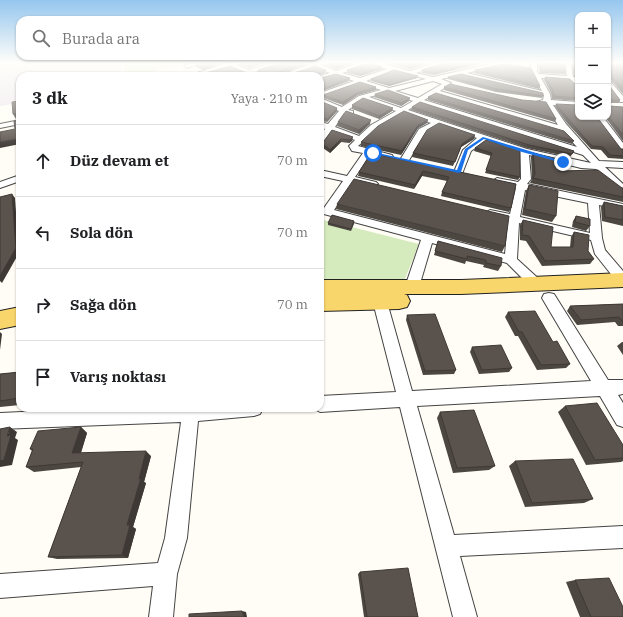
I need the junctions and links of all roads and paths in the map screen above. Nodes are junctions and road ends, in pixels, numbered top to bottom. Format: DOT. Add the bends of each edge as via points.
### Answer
graph roads {
  1 [pos="387,91"];
  2 [pos="433,91"];
  3 [pos="522,91"];
  4 [pos="543,91"];
  5 [pos="616,91"];
  6 [pos="361,97"];
  7 [pos="547,98"];
  8 [pos="623,100"];
  9 [pos="418,101"];
  10 [pos="535,101"];
  11 [pos="324,102"];
  12 [pos="575,103"];
  13 [pos="343,110"];
  14 [pos="401,111"];
  15 [pos="357,116"];
  16 [pos="601,120"];
  17 [pos="16,123"];
  18 [pos="436,123"];
  19 [pos="0,126"];
  20 [pos="324,126"];
  21 [pos="329,128"];
  22 [pos="567,130"];
  23 [pos="324,135"];
  24 [pos="483,138"];
  25 [pos="360,139"];
  26 [pos="623,149"];
  27 [pos="524,151"];
  28 [pos="368,152"];
  29 [pos="587,153"];
  30 [pos="623,165"];
  31 [pos="598,166"];
  32 [pos="448,169"];
  33 [pos="324,174"];
  34 [pos="350,178"];
  35 [pos="16,179"];
  36 [pos="490,179"];
  37 [pos="0,185"];
  38 [pos="384,186"];
  39 [pos="521,186"];
  40 [pos="623,189"];
  41 [pos="593,201"];
  42 [pos="623,207"];
  43 [pos="480,210"];
  44 [pos="324,211"];
  45 [pos="514,219"];
  46 [pos="428,237"];
  47 [pos="596,238"];
  48 [pos="511,260"];
  49 [pos="623,280"];
  50 [pos="412,287"];
  51 [pos="324,288"];
  52 [pos="542,291"];
  53 [pos="623,294"];
  54 [pos="380,302"];
  55 [pos="16,303"];
  56 [pos="324,303"];
  57 [pos="0,306"];
  58 [pos="16,317"];
  59 [pos="0,320"];
  60 [pos="603,387"];
  61 [pos="623,387"];
  62 [pos="407,399"];
  63 [pos="324,404"];
  64 [pos="156,412"];
  65 [pos="191,412"];
  66 [pos="623,419"];
  67 [pos="0,421"];
  68 [pos="623,537"];
  69 [pos="446,546"];
  70 [pos="166,574"];
  71 [pos="0,586"];
  72 [pos="161,617"];
  73 [pos="465,617"];
  1 -- 6 [label="street"];
  1 -- 9 [label="street"];
  2 -- 9 [label="street"];
  2 -- 22 [label="street"];
  3 -- 7 [label="street"];
  4 -- 7 [label="street"];
  5 -- 8 [label="street"];
  6 -- 13 [label="street"];
  6 -- 14 [label="street"];
  7 -- 10 [label="street"];
  7 -- 12 [label="street"];
  7 -- 22 [label="street"];
  9 -- 14 [label="street"];
  9 -- 29 [label="street"];
  11 -- 13 [label="street"];
  13 -- 15 [label="street"];
  13 -- 21 [label="street"];
  14 -- 18 [label="street"];
  14 -- 25 [label="street" via="375,123"];
  16 -- 26 [label="street"];
  17 -- 19 [label="street"];
  18 -- 24 [label="street"];
  18 -- 28 [label="street" via="422,131 408,161"];
  20 -- 21 [label="street"];
  21 -- 23 [label="street"];
  21 -- 25 [label="street"];
  22 -- 29 [label="street"];
  24 -- 27 [label="street"];
  24 -- 32 [label="street" via="467,150 463,173"];
  25 -- 28 [label="street" via="353,146 355,149"];
  27 -- 31 [label="street" via="569,163"];
  27 -- 39 [label="street" via="526,179"];
  28 -- 34 [label="street"];
  29 -- 31 [label="street"];
  30 -- 31 [label="street"];
  31 -- 40 [label="street"];
  33 -- 34 [label="street"];
  34 -- 38 [label="street"];
  34 -- 44 [label="street"];
  35 -- 37 [label="street"];
  36 -- 39 [label="street"];
  39 -- 41 [label="street"];
  39 -- 45 [label="street"];
  41 -- 42 [label="street"];
  41 -- 47 [label="street"];
  43 -- 45 [label="street"];
  44 -- 46 [label="street"];
  45 -- 47 [label="street"];
  45 -- 48 [label="street"];
  46 -- 48 [label="street"];
  46 -- 50 [label="street"];
  47 -- 49 [label="street" via="599,252"];
  48 -- 52 [label="street"];
  49 -- 52 [label="main road"];
  50 -- 51 [label="main road"];
  50 -- 52 [label="main road"];
  52 -- 53 [label="main road"];
  52 -- 54 [label="main road"];
  52 -- 60 [label="street"];
  54 -- 56 [label="main road"];
  54 -- 62 [label="street"];
  55 -- 57 [label="main road"];
  58 -- 59 [label="main road"];
  60 -- 61 [label="street"];
  60 -- 62 [label="street"];
  60 -- 66 [label="street"];
  62 -- 63 [label="street"];
  62 -- 69 [label="street"];
  64 -- 67 [label="street"];
  65 -- 70 [label="street" via="176,538"];
  68 -- 69 [label="street"];
  69 -- 73 [label="street"];
  70 -- 71 [label="street"];
  70 -- 72 [label="street"];
}
